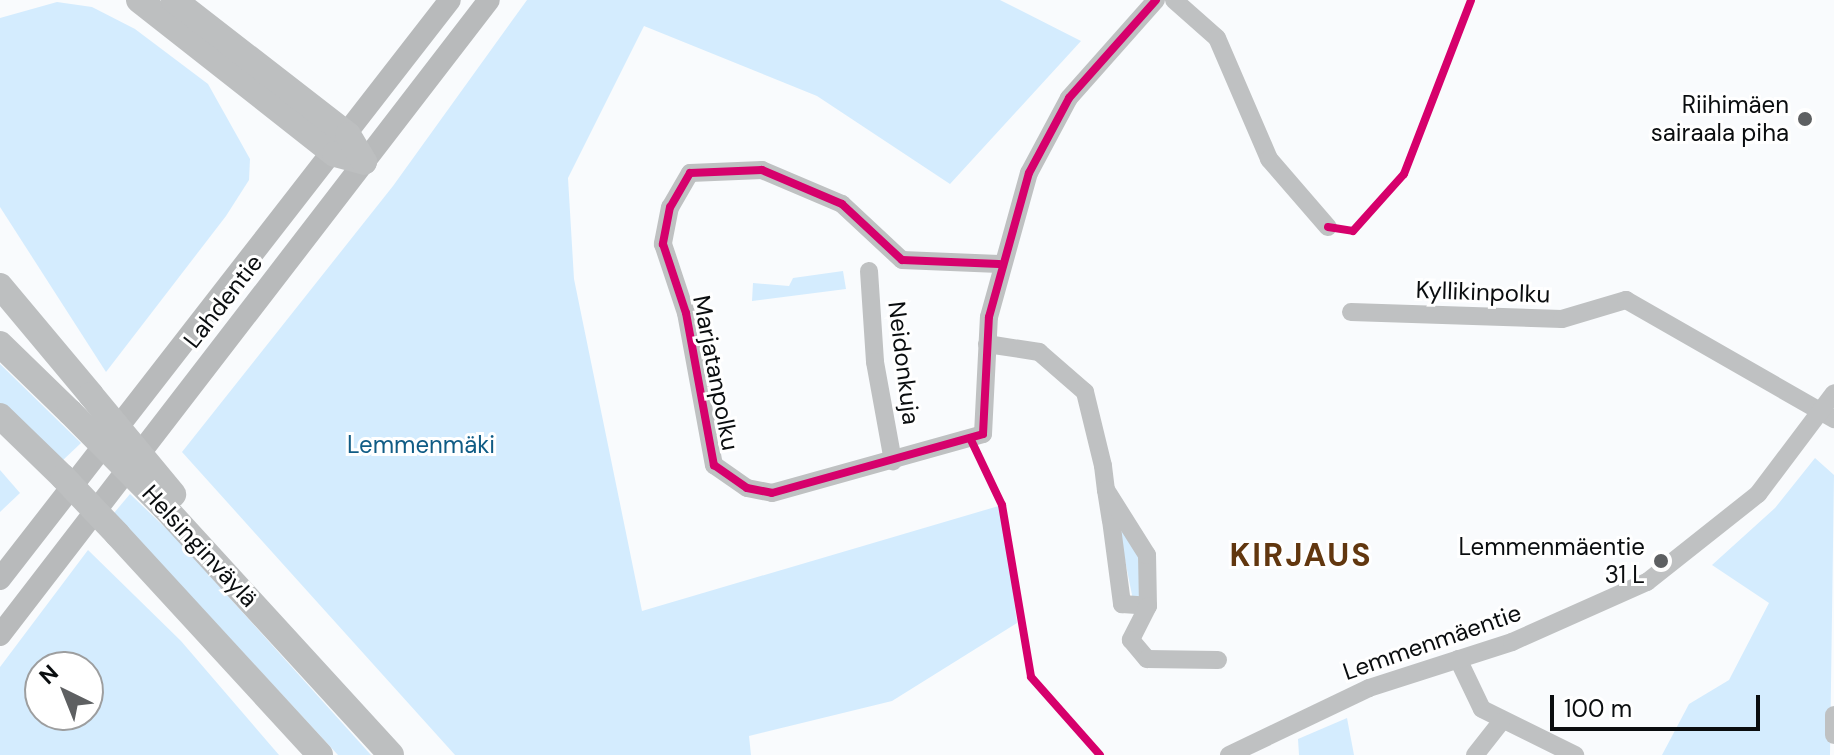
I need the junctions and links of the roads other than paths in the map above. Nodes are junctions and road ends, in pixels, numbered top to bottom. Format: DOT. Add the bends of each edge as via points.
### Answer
graph roads {
  1 [pos="139,0"];
  2 [pos="174,0"];
  3 [pos="450,0"];
  4 [pos="489,0"];
  5 [pos="1156,0"];
  6 [pos="1174,0"];
  7 [pos="342,144"];
  8 [pos="364,162"];
  9 [pos="1328,227"];
  10 [pos="999,264"];
  11 [pos="869,271"];
  12 [pos="0,286"];
  13 [pos="1351,312"];
  14 [pos="0,344"];
  15 [pos="987,344"];
  16 [pos="1834,393"];
  17 [pos="1828,415"];
  18 [pos="5,423"];
  19 [pos="893,461"];
  20 [pos="1106,490"];
  21 [pos="170,502"];
  22 [pos="0,579"];
  23 [pos="1148,606"];
  24 [pos="0,635"];
  25 [pos="1458,659"];
  26 [pos="1218,660"];
  27 [pos="1834,715"];
  28 [pos="1501,722"];
  29 [pos="1834,735"];
  30 [pos="320,755"];
  31 [pos="391,755"];
  32 [pos="1229,755"];
  33 [pos="1475,755"];
  34 [pos="1575,755"];
  1 -- 7 [label="highway"];
  2 -- 7 [label="highway"];
  3 -- 7 [label="main road, Lahdentie"];
  4 -- 8 [label="main road, Lahdentie"];
  5 -- 10 [label="street" via="1097,63 1047,133"];
  6 -- 9 [label="street" via="1217,38 1269,159"];
  7 -- 8 [label="highway"];
  7 -- 22 [label="main road, Lahdentie"];
  8 -- 24 [label="main road, Lahdentie"];
  10 -- 15 [label="street"];
  10 -- 19 [label="street, Marjatanpolku" via="902,260 842,204 762,170 690,173 670,207 663,244 686,313 714,465 747,488 772,493"];
  11 -- 19 [label="street, Neidonkuja" via="875,362"];
  12 -- 21 [label="highway, bridge" via="91,395"];
  13 -- 17 [label="street, Kyllikinpolku" via="1562,319 1626,300"];
  14 -- 21 [label="highway, Helsinginväylä, bridge"];
  15 -- 19 [label="street, Marjatanpolku" via="987,425 971,440"];
  15 -- 20 [label="street" via="1039,352 1075,378 1091,403"];
  16 -- 17 [label="street, Lemmenmäentie"];
  17 -- 25 [label="street, Lemmenmäentie" via="1758,494 1692,552 1606,603"];
  18 -- 30 [label="highway, bridge" via="63,477"];
  20 -- 23 [label="street" via="1147,555"];
  20 -- 23 [label="street" via="1122,604"];
  21 -- 31 [label="highway, Helsinginväylä" via="207,551"];
  23 -- 26 [label="street" via="1131,640 1147,659"];
  25 -- 28 [label="street" via="1482,709"];
  25 -- 32 [label="street, Lemmenmäentie" via="1345,698"];
  27 -- 29 [label="street"];
  28 -- 33 [label="street"];
  28 -- 34 [label="street"];
}
